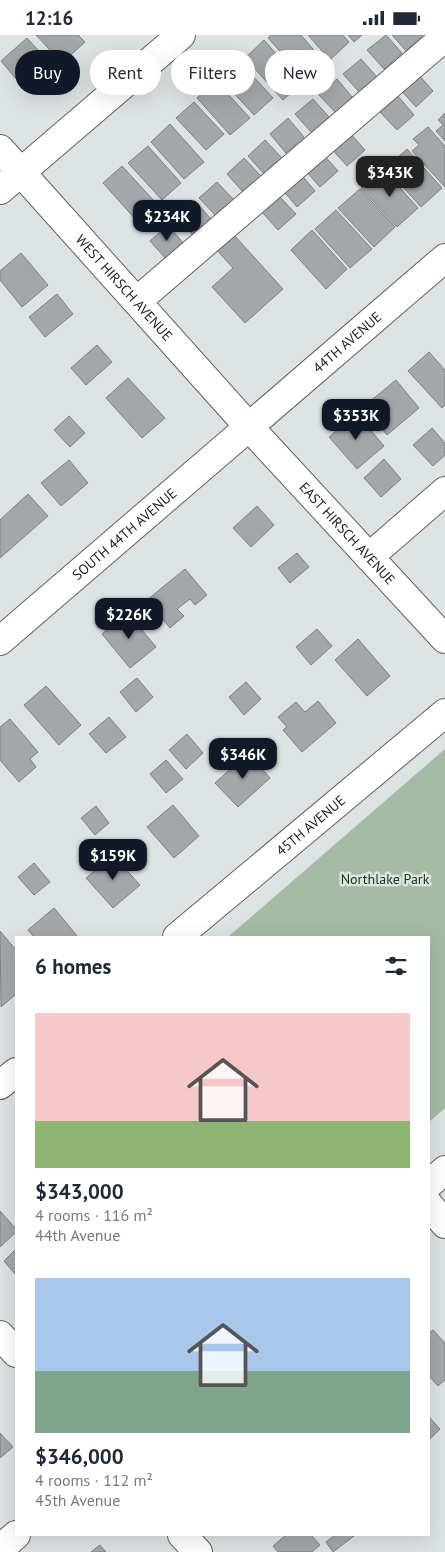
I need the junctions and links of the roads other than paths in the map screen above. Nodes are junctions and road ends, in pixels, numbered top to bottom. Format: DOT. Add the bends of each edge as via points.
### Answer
graph roads {
  1 [pos="181,35"];
  2 [pos="445,37"];
  3 [pos="0,149"];
  4 [pos="20,172"];
  5 [pos="0,189"];
  6 [pos="445,258"];
  7 [pos="136,301"];
  8 [pos="249,427"];
  9 [pos="445,491"];
  10 [pos="369,557"];
  11 [pos="445,639"];
  12 [pos="0,641"];
  13 [pos="445,713"];
  14 [pos="178,936"];
  15 [pos="15,1073"];
  16 [pos="0,1085"];
  17 [pos="445,1170"];
  18 [pos="430,1182"];
  19 [pos="430,1206"];
  20 [pos="445,1224"];
  21 [pos="0,1335"];
  22 [pos="15,1352"];
  23 [pos="15,1536"];
  24 [pos="183,1536"];
  25 [pos="0,1549"];
  26 [pos="198,1552"];
  1 -- 4 [label="street"];
  2 -- 7 [label="street"];
  3 -- 4 [label="street, WEST HIRSCH AVENUE"];
  4 -- 5 [label="street"];
  4 -- 7 [label="street, WEST HIRSCH AVENUE"];
  6 -- 8 [label="street, 44TH AVENUE"];
  7 -- 8 [label="street, WEST HIRSCH AVENUE"];
  8 -- 10 [label="street, EAST HIRSCH AVENUE"];
  8 -- 12 [label="street, SOUTH 44TH AVENUE"];
  9 -- 10 [label="street"];
  10 -- 11 [label="street, EAST HIRSCH AVENUE"];
  13 -- 14 [label="street, 45TH AVENUE"];
  15 -- 16 [label="street"];
  17 -- 18 [label="street"];
  19 -- 20 [label="street"];
  21 -- 22 [label="street"];
  23 -- 25 [label="street"];
  24 -- 26 [label="street"];
}
